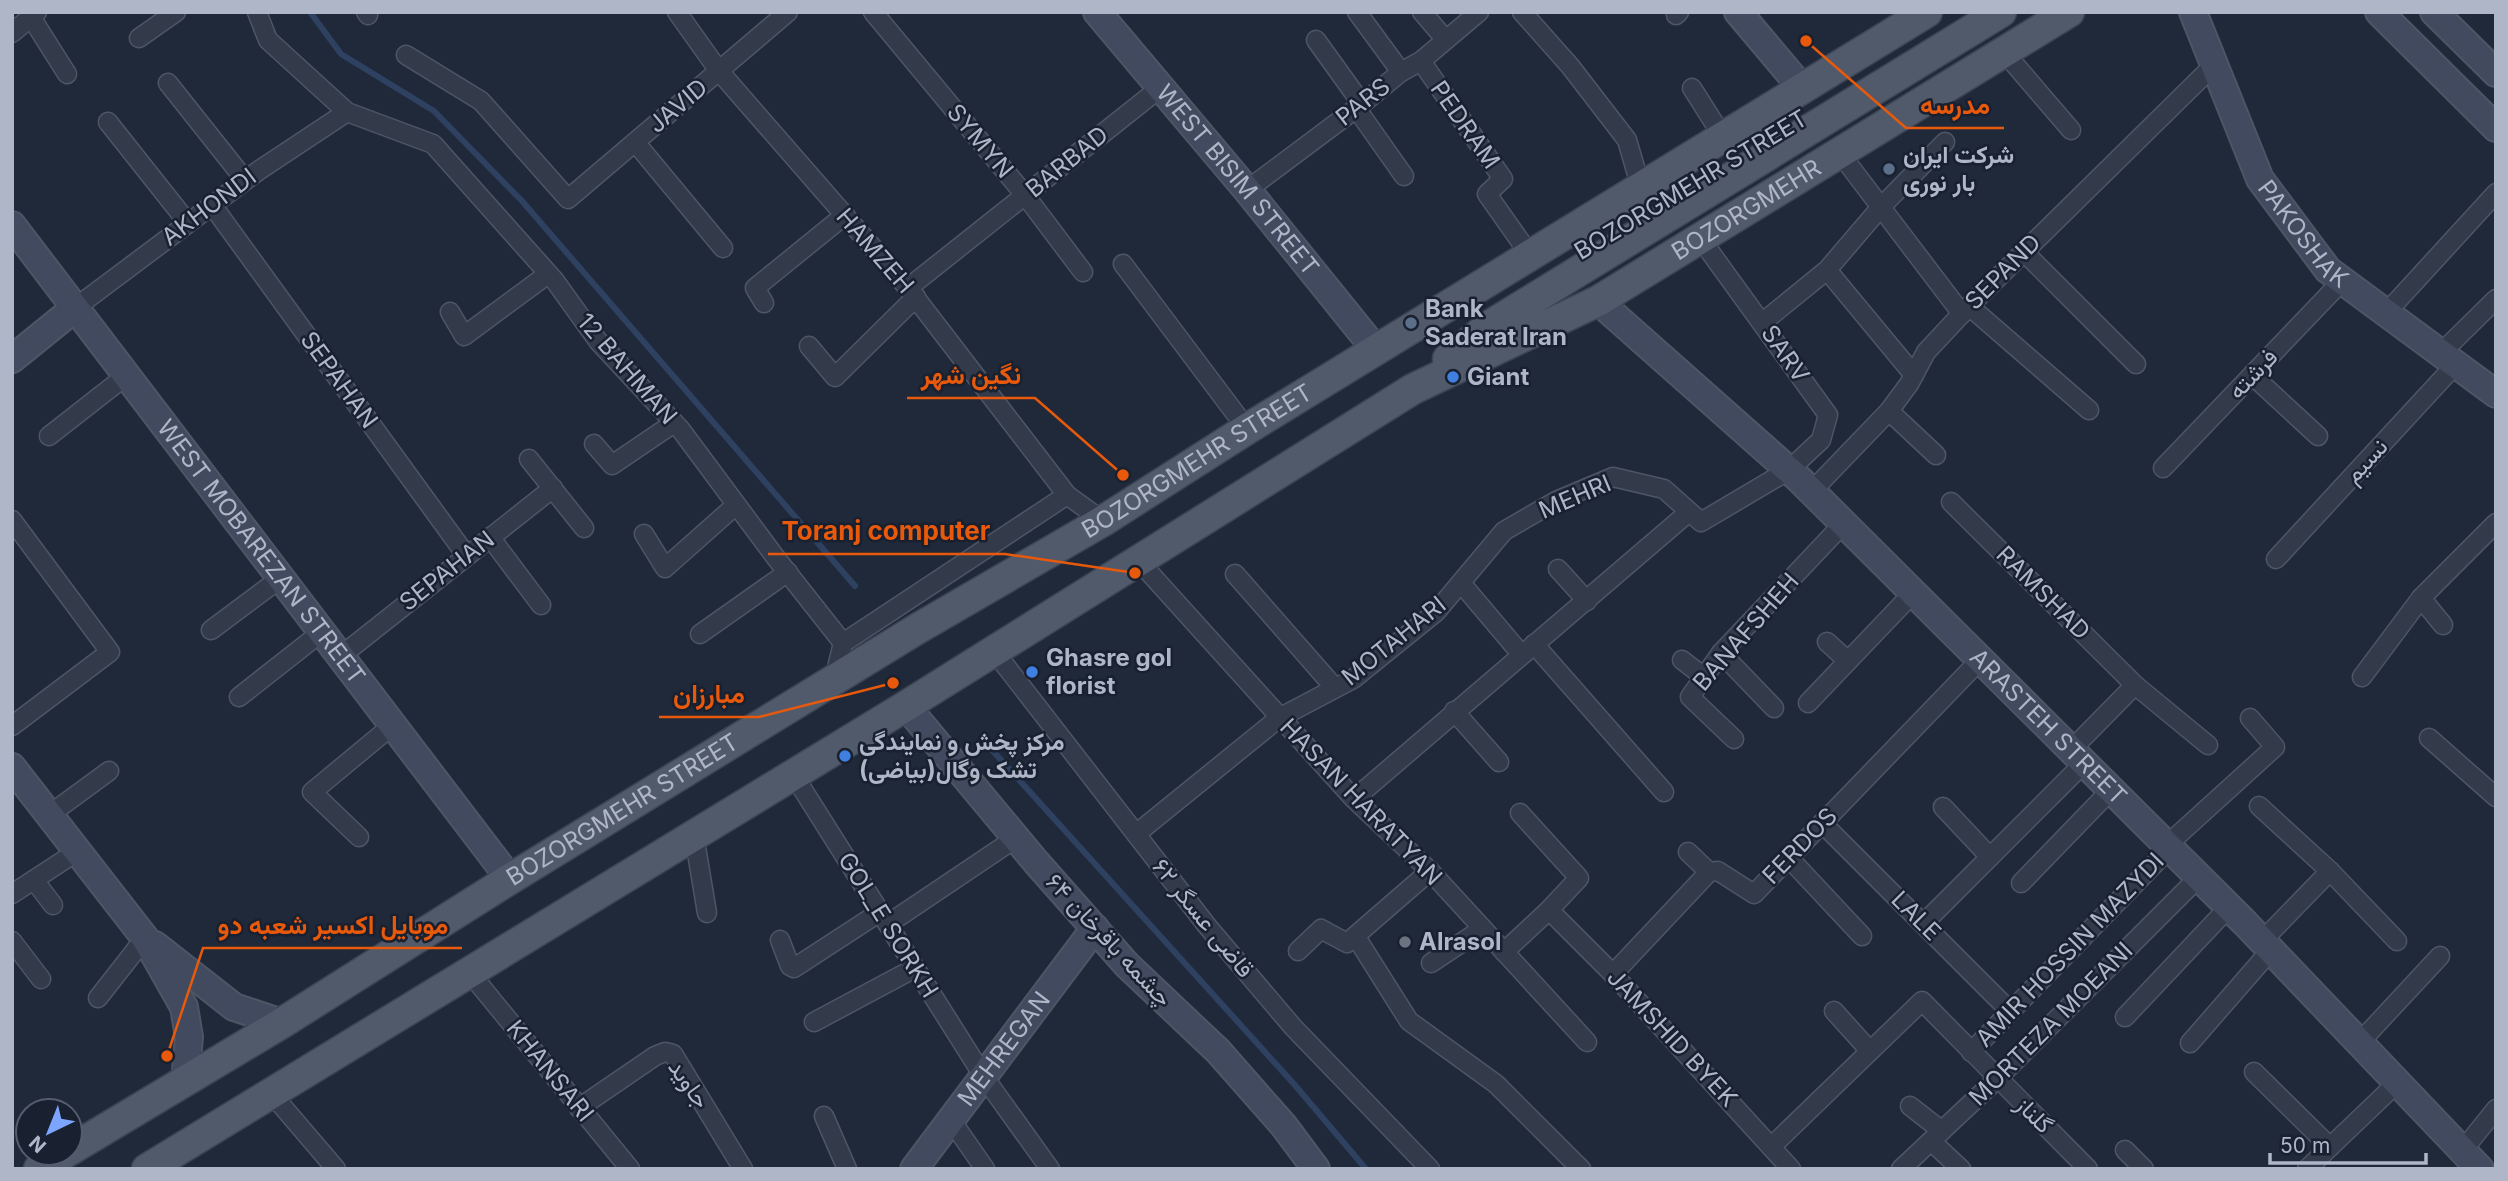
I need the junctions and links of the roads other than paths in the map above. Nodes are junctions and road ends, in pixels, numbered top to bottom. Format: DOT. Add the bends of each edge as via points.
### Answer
graph roads {
  1 [pos="176,12"];
  2 [pos="257,12"];
  3 [pos="677,12"];
  4 [pos="788,12"];
  5 [pos="873,12"];
  6 [pos="1097,12"];
  7 [pos="1357,12"];
  8 [pos="1422,12"];
  9 [pos="1479,12"];
  10 [pos="1522,12"];
  11 [pos="1738,12"];
  12 [pos="1927,12"];
  13 [pos="1977,12"];
  14 [pos="2001,12"];
  15 [pos="2069,12"];
  16 [pos="2193,12"];
  17 [pos="2379,12"];
  18 [pos="2434,12"];
  19 [pos="34,15"];
  20 [pos="12,33"];
  21 [pos="139,37"];
  22 [pos="1445,39"];
  23 [pos="1316,40"];
  24 [pos="2004,52"];
  25 [pos="405,55"];
  26 [pos="1421,61"];
  27 [pos="2213,66"];
  28 [pos="719,71"];
  29 [pos="1401,72"];
  30 [pos="2496,73"];
  31 [pos="67,74"];
  32 [pos="168,83"];
  33 [pos="1160,88"];
  34 [pos="1692,88"];
  35 [pos="1802,88"];
  36 [pos="1359,106"];
  37 [pos="347,112"];
  38 [pos="108,122"];
  39 [pos="2496,128"];
  40 [pos="2071,130"];
  41 [pos="1723,138"];
  42 [pos="635,142"];
  43 [pos="1945,142"];
  44 [pos="1839,152"];
  45 [pos="1404,176"];
  46 [pos="246,180"];
  47 [pos="1641,188"];
  48 [pos="1247,190"];
  49 [pos="2496,193"];
  50 [pos="1025,195"];
  51 [pos="212,205"];
  52 [pos="1880,208"];
  53 [pos="845,215"];
  54 [pos="188,223"];
  55 [pos="12,226"];
  56 [pos="1700,237"];
  57 [pos="723,248"];
  58 [pos="2023,251"];
  59 [pos="1530,255"];
  60 [pos="1123,264"];
  61 [pos="1827,270"];
  62 [pos="1083,272"];
  63 [pos="548,274"];
  64 [pos="2343,280"];
  65 [pos="912,293"];
  66 [pos="2496,299"];
  67 [pos="1598,301"];
  68 [pos="764,303"];
  69 [pos="75,308"];
  70 [pos="1966,310"];
  71 [pos="450,312"];
  72 [pos="2387,312"];
  73 [pos="1763,322"];
  74 [pos="809,346"];
  75 [pos="1376,350"];
  76 [pos="2448,358"];
  77 [pos="12,359"];
  78 [pos="2136,364"];
  79 [pos="127,375"];
  80 [pos="1914,375"];
  81 [pos="2252,375"];
  82 [pos="1413,389"];
  83 [pos="2496,394"];
  84 [pos="2089,410"];
  85 [pos="1889,411"];
  86 [pos="674,423"];
  87 [pos="1247,429"];
  88 [pos="50,436"];
  89 [pos="2318,436"];
  90 [pos="594,444"];
  91 [pos="1936,455"];
  92 [pos="529,459"];
  93 [pos="2163,468"];
  94 [pos="1789,470"];
  95 [pos="553,488"];
  96 [pos="1811,492"];
  97 [pos="1067,495"];
  98 [pos="1951,502"];
  99 [pos="736,505"];
  100 [pos="1689,512"];
  101 [pos="12,520"];
  102 [pos="1103,521"];
  103 [pos="2496,523"];
  104 [pos="1843,524"];
  105 [pos="584,528"];
  106 [pos="1504,531"];
  107 [pos="644,534"];
  108 [pos="491,537"];
  109 [pos="466,555"];
  110 [pos="1137,559"];
  111 [pos="2276,559"];
  112 [pos="1558,569"];
  113 [pos="788,572"];
  114 [pos="1234,573"];
  115 [pos="282,577"];
  116 [pos="1461,583"];
  117 [pos="1913,593"];
  118 [pos="2421,598"];
  119 [pos="1587,601"];
  120 [pos="541,605"];
  121 [pos="2443,625"];
  122 [pos="211,631"];
  123 [pos="323,631"];
  124 [pos="700,634"];
  125 [pos="1827,642"];
  126 [pos="843,643"];
  127 [pos="1527,649"];
  128 [pos="994,651"];
  129 [pos="1721,653"];
  130 [pos="342,655"];
  131 [pos="1682,660"];
  132 [pos="1980,660"];
  133 [pos="1848,661"];
  134 [pos="1704,677"];
  135 [pos="2362,677"];
  136 [pos="833,683"];
  137 [pos="2135,685"];
  138 [pos="1335,688"];
  139 [pos="239,697"];
  140 [pos="1808,703"];
  141 [pos="906,706"];
  142 [pos="1774,708"];
  143 [pos="1454,712"];
  144 [pos="1279,718"];
  145 [pos="2249,718"];
  146 [pos="394,724"];
  147 [pos="12,726"];
  148 [pos="2430,738"];
  149 [pos="1734,739"];
  150 [pos="2208,745"];
  151 [pos="2077,756"];
  152 [pos="1499,762"];
  153 [pos="12,767"];
  154 [pos="109,771"];
  155 [pos="793,774"];
  156 [pos="2111,790"];
  157 [pos="1664,792"];
  158 [pos="2496,797"];
  159 [pos="1354,799"];
  160 [pos="2259,806"];
  161 [pos="1943,807"];
  162 [pos="1520,813"];
  163 [pos="49,815"];
  164 [pos="1822,823"];
  165 [pos="1136,834"];
  166 [pos="694,835"];
  167 [pos="359,837"];
  168 [pos="1016,838"];
  169 [pos="2168,847"];
  170 [pos="78,851"];
  171 [pos="1688,852"];
  172 [pos="1990,857"];
  173 [pos="1788,858"];
  174 [pos="1430,871"];
  175 [pos="2330,871"];
  176 [pos="1709,872"];
  177 [pos="2199,877"];
  178 [pos="510,879"];
  179 [pos="34,880"];
  180 [pos="2021,883"];
  181 [pos="12,894"];
  182 [pos="53,905"];
  183 [pos="2229,906"];
  184 [pos="1549,910"];
  185 [pos="707,913"];
  186 [pos="884,918"];
  187 [pos="1923,924"];
  188 [pos="1095,928"];
  189 [pos="1482,929"];
  190 [pos="1862,936"];
  191 [pos="1356,937"];
  192 [pos="145,938"];
  193 [pos="780,940"];
  194 [pos="2397,941"];
  195 [pos="12,942"];
  196 [pos="2267,945"];
  197 [pos="1298,951"];
  198 [pos="1504,952"];
  199 [pos="2440,956"];
  200 [pos="1431,962"];
  201 [pos="915,968"];
  202 [pos="470,973"];
  203 [pos="1613,974"];
  204 [pos="41,979"];
  205 [pos="98,998"];
  206 [pos="2009,1010"];
  207 [pos="1834,1011"];
  208 [pos="2125,1017"];
  209 [pos="814,1022"];
  210 [pos="282,1023"];
  211 [pos="1587,1042"];
  212 [pos="2360,1042"];
  213 [pos="2190,1043"];
  214 [pos="1870,1051"];
  215 [pos="1971,1052"];
  216 [pos="2254,1072"];
  217 [pos="984,1077"];
  218 [pos="1997,1079"];
  219 [pos="185,1081"];
  220 [pos="2398,1082"];
  221 [pos="271,1093"];
  222 [pos="1910,1106"];
  223 [pos="579,1108"];
  224 [pos="2496,1110"];
  225 [pos="824,1116"];
  226 [pos="951,1120"];
  227 [pos="1936,1136"];
  228 [pos="84,1142"];
  229 [pos="1772,1146"];
  230 [pos="2330,1147"];
  231 [pos="2125,1150"];
  232 [pos="2472,1159"];
  233 [pos="147,1169"];
  234 [pos="336,1169"];
  235 [pos="630,1169"];
  236 [pos="743,1169"];
  237 [pos="847,1169"];
  238 [pos="914,1169"];
  239 [pos="985,1169"];
  240 [pos="1050,1169"];
  241 [pos="1316,1169"];
  242 [pos="1430,1169"];
  243 [pos="1581,1169"];
  244 [pos="1791,1169"];
  245 [pos="1901,1169"];
  246 [pos="1961,1169"];
  247 [pos="2088,1169"];
  248 [pos="2144,1169"];
  249 [pos="2307,1169"];
  1 -- 21 [label="street"];
  2 -- 37 [label="street" via="268,40"];
  3 -- 28 [label="street, HAMZEH"];
  4 -- 28 [label="street, JAVID"];
  5 -- 50 [label="street, SYMYN"];
  6 -- 33 [label="street, WEST BISIM STREET"];
  7 -- 29 [label="street"];
  8 -- 22 [label="street"];
  9 -- 22 [label="street, PARS"];
  10 -- 47 [label="street" via="1628,140"];
  11 -- 35 [label="street"];
  12 -- 35 [label="main road"];
  13 -- 75 [label="main road, BOZORGMEHR STREET" via="1477,313"];
  14 -- 82 [label="main road, BOZORGMEHR STREET" via="1489,326"];
  15 -- 24 [label="main road, BOZORGMEHR"];
  16 -- 27 [label="street, PAKOSHAK"];
  17 -- 39 [label="street"];
  18 -- 30 [label="street"];
  19 -- 20 [label="street"];
  19 -- 31 [label="street"];
  22 -- 26 [label="street, PARS"];
  23 -- 36 [label="street"];
  24 -- 40 [label="street"];
  24 -- 44 [label="main road, BOZORGMEHR"];
  25 -- 42 [label="street, JAVID" via="481,101 568,200"];
  26 -- 29 [label="street, PARS"];
  26 -- 59 [label="street, PEDRAM" via="1503,179 1487,194"];
  27 -- 58 [label="street, SEPAND"];
  27 -- 64 [label="street, PAKOSHAK" via="2260,179 2329,270"];
  28 -- 42 [label="street, JAVID"];
  28 -- 53 [label="street, HAMZEH"];
  29 -- 36 [label="street, PARS"];
  32 -- 46 [label="street"];
  33 -- 48 [label="street, WEST BISIM STREET"];
  33 -- 50 [label="street, BARBAD"];
  34 -- 41 [label="street"];
  35 -- 41 [label="main road"];
  36 -- 45 [label="street"];
  36 -- 48 [label="street, PARS"];
  37 -- 46 [label="street, AKHONDI"];
  37 -- 63 [label="street, 12 BAHMAN" via="433,144"];
  38 -- 54 [label="street"];
  41 -- 47 [label="main road"];
  42 -- 57 [label="street"];
  43 -- 52 [label="street"];
  44 -- 52 [label="street"];
  44 -- 56 [label="main road, BOZORGMEHR"];
  46 -- 51 [label="street, AKHONDI"];
  47 -- 59 [label="main road"];
  48 -- 75 [label="street, WEST BISIM STREET"];
  49 -- 72 [label="street"];
  50 -- 62 [label="street, SYMYN"];
  50 -- 65 [label="street, BARBAD"];
  51 -- 54 [label="street, AKHONDI"];
  51 -- 109 [label="street, SEPAHAN"];
  52 -- 61 [label="street"];
  52 -- 70 [label="street"];
  53 -- 65 [label="street, HAMZEH"];
  53 -- 68 [label="street" via="755,288"];
  54 -- 69 [label="street, AKHONDI"];
  55 -- 69 [label="street, WEST MOBAREZAN STREET"];
  56 -- 67 [label="main road, BOZORGMEHR"];
  56 -- 73 [label="street, SARV"];
  58 -- 70 [label="street, SEPAND"];
  58 -- 78 [label="street"];
  59 -- 75 [label="main road"];
  60 -- 87 [label="street"];
  61 -- 73 [label="street"];
  61 -- 80 [label="street"];
  63 -- 71 [label="street" via="464,336"];
  63 -- 86 [label="street, 12 BAHMAN" via="598,341"];
  64 -- 72 [label="street, PAKOSHAK"];
  64 -- 81 [label="street, فرشته"];
  65 -- 74 [label="street, BARBAD" via="835,377"];
  65 -- 97 [label="street, HAMZEH"];
  66 -- 76 [label="street, نسیم"];
  67 -- 82 [label="main road, BOZORGMEHR"];
  67 -- 94 [label="street, ARASTEH STREET"];
  69 -- 77 [label="street"];
  69 -- 79 [label="street, WEST MOBAREZAN STREET"];
  70 -- 80 [label="street, SEPAND" via="1926,352"];
  70 -- 84 [label="street"];
  72 -- 76 [label="street, PAKOSHAK"];
  73 -- 94 [label="street, SARV" via="1828,415 1821,440"];
  75 -- 87 [label="main road, BOZORGMEHR STREET"];
  76 -- 83 [label="street, PAKOSHAK"];
  76 -- 111 [label="street, نسیم"];
  79 -- 88 [label="street"];
  79 -- 115 [label="street, WEST MOBAREZAN STREET"];
  80 -- 85 [label="street, SEPAND"];
  81 -- 89 [label="street"];
  81 -- 93 [label="street, فرشته"];
  82 -- 110 [label="main road, BOZORGMEHR STREET"];
  85 -- 91 [label="street"];
  85 -- 96 [label="street, SEPAND"];
  86 -- 90 [label="street" via="612,465"];
  86 -- 99 [label="street, 12 BAHMAN"];
  87 -- 102 [label="main road, BOZORGMEHR STREET"];
  92 -- 95 [label="street"];
  94 -- 96 [label="street, ARASTEH STREET"];
  94 -- 100 [label="street" via="1701,522"];
  95 -- 105 [label="street"];
  95 -- 108 [label="street, SEPAHAN"];
  96 -- 104 [label="street, ARASTEH STREET"];
  97 -- 102 [label="street, HAMZEH"];
  97 -- 126 [label="street"];
  98 -- 137 [label="street, RAMSHAD"];
  99 -- 107 [label="street" via="665,568"];
  99 -- 113 [label="street, 12 BAHMAN"];
  100 -- 106 [label="street, MEHRI" via="1664,489 1613,477 1556,501"];
  100 -- 119 [label="street"];
  101 -- 147 [label="street" via="110,652"];
  102 -- 136 [label="main road, BOZORGMEHR STREET"];
  103 -- 118 [label="street"];
  104 -- 117 [label="street, ARASTEH STREET"];
  104 -- 129 [label="street, BANAFSHEH"];
  106 -- 116 [label="street, MOTAHARI"];
  108 -- 109 [label="street, SEPAHAN"];
  108 -- 120 [label="street"];
  109 -- 130 [label="street, SEPAHAN"];
  110 -- 128 [label="main road, BOZORGMEHR STREET"];
  110 -- 144 [label="street, HASAN HARATYAN"];
  112 -- 119 [label="street"];
  113 -- 124 [label="street"];
  113 -- 126 [label="street, 12 BAHMAN"];
  114 -- 138 [label="street"];
  115 -- 122 [label="street"];
  115 -- 123 [label="street, WEST MOBAREZAN STREET"];
  116 -- 127 [label="street"];
  116 -- 138 [label="street, MOTAHARI" via="1436,612 1353,679"];
  117 -- 132 [label="street, ARASTEH STREET"];
  117 -- 133 [label="street"];
  118 -- 121 [label="street"];
  118 -- 135 [label="street"];
  119 -- 127 [label="street"];
  123 -- 130 [label="street, WEST MOBAREZAN STREET"];
  123 -- 139 [label="street"];
  125 -- 133 [label="street"];
  126 -- 136 [label="street"];
  127 -- 143 [label="street"];
  127 -- 157 [label="street"];
  128 -- 141 [label="main road, BOZORGMEHR STREET"];
  128 -- 165 [label="street, قاضی عسگر ۶۲"];
  129 -- 134 [label="street, BANAFSHEH"];
  129 -- 142 [label="street"];
  130 -- 146 [label="street, WEST MOBAREZAN STREET"];
  131 -- 134 [label="street"];
  132 -- 151 [label="street, ARASTEH STREET"];
  132 -- 164 [label="street, FERDOS"];
  133 -- 140 [label="street"];
  134 -- 149 [label="street, BANAFSHEH" via="1690,696"];
  136 -- 178 [label="main road, BOZORGMEHR STREET"];
  137 -- 150 [label="street, RAMSHAD"];
  137 -- 151 [label="street"];
  138 -- 144 [label="street, MOTAHARI"];
  141 -- 155 [label="main road, BOZORGMEHR STREET"];
  141 -- 168 [label="street, چشمه باقرخان ۶۴"];
  143 -- 152 [label="street"];
  143 -- 159 [label="street"];
  144 -- 159 [label="street, HASAN HARATYAN"];
  144 -- 165 [label="street, MOTAHARI"];
  145 -- 169 [label="street, AMIR HOSSIN MAZYDI" via="2275,747"];
  146 -- 167 [label="street" via="312,792"];
  146 -- 178 [label="street, WEST MOBAREZAN STREET"];
  148 -- 158 [label="street"];
  151 -- 156 [label="street, ARASTEH STREET"];
  151 -- 172 [label="street"];
  153 -- 163 [label="street"];
  154 -- 163 [label="street"];
  155 -- 166 [label="main road, BOZORGMEHR STREET"];
  155 -- 186 [label="street, GOL_E SORKH"];
  156 -- 169 [label="street, ARASTEH STREET"];
  156 -- 180 [label="street"];
  159 -- 174 [label="street, HASAN HARATYAN"];
  160 -- 175 [label="street"];
  161 -- 172 [label="street"];
  162 -- 184 [label="street" via="1579,878"];
  163 -- 170 [label="street"];
  164 -- 173 [label="street, FERDOS"];
  164 -- 187 [label="street, LALE"];
  165 -- 242 [label="street, قاضی عسگر ۶۲" via="1293,1027"];
  166 -- 185 [label="street"];
  166 -- 202 [label="main road, BOZORGMEHR STREET"];
  168 -- 186 [label="street"];
  168 -- 188 [label="street, چشمه باقرخان ۶۴"];
  169 -- 177 [label="street, ARASTEH STREET"];
  169 -- 206 [label="street, AMIR HOSSIN MAZYDI"];
  170 -- 179 [label="street"];
  170 -- 192 [label="street"];
  171 -- 176 [label="street"];
  172 -- 187 [label="street"];
  173 -- 176 [label="street, FERDOS" via="1754,894 1718,871"];
  173 -- 190 [label="street"];
  174 -- 189 [label="street, HASAN HARATYAN"];
  174 -- 191 [label="street"];
  175 -- 194 [label="street"];
  175 -- 196 [label="street"];
  176 -- 203 [label="street"];
  177 -- 183 [label="street, ARASTEH STREET"];
  177 -- 218 [label="street, MORTEZA MOEANI"];
  178 -- 210 [label="main road, BOZORGMEHR STREET"];
  179 -- 181 [label="street"];
  179 -- 182 [label="street"];
  183 -- 196 [label="street, ARASTEH STREET"];
  183 -- 208 [label="street"];
  184 -- 198 [label="street"];
  184 -- 203 [label="street, JAMSHID BYEK"];
  186 -- 193 [label="street" via="794,968"];
  186 -- 201 [label="street, GOL_E SORKH"];
  187 -- 206 [label="street, LALE"];
  188 -- 217 [label="street, MEHREGAN"];
  188 -- 241 [label="street, چشمه باقرخان ۶۴" via="1218,1051"];
  189 -- 198 [label="street, HASAN HARATYAN"];
  189 -- 200 [label="street"];
  191 -- 197 [label="street" via="1347,943 1321,929"];
  191 -- 243 [label="street" via="1409,1021 1496,1084"];
  192 -- 205 [label="street"];
  192 -- 210 [label="street" via="234,1007"];
  192 -- 219 [label="street" via="184,1006 189,1037"];
  195 -- 204 [label="street"];
  196 -- 212 [label="street, ARASTEH STREET"];
  196 -- 213 [label="street"];
  198 -- 211 [label="street, HASAN HARATYAN"];
  199 -- 212 [label="street"];
  201 -- 209 [label="street"];
  201 -- 217 [label="street, GOL_E SORKH"];
  202 -- 221 [label="main road, BOZORGMEHR STREET"];
  202 -- 223 [label="street, KHANSARI"];
  203 -- 229 [label="street, JAMSHID BYEK"];
  206 -- 215 [label="street, AMIR HOSSIN MAZYDI"];
  207 -- 214 [label="street"];
  210 -- 219 [label="main road, BOZORGMEHR STREET"];
  212 -- 220 [label="street, ARASTEH STREET"];
  214 -- 215 [label="street, گلناز" via="1922,1001"];
  214 -- 229 [label="street"];
  215 -- 218 [label="street, گلناز"];
  216 -- 230 [label="street"];
  217 -- 226 [label="street, MEHREGAN"];
  217 -- 240 [label="street, GOL_E SORKH"];
  218 -- 227 [label="street, MORTEZA MOEANI"];
  218 -- 247 [label="street, گلناز"];
  219 -- 228 [label="main road, BOZORGMEHR STREET"];
  220 -- 230 [label="street"];
  220 -- 232 [label="street, ARASTEH STREET"];
  221 -- 233 [label="main road, BOZORGMEHR STREET"];
  221 -- 234 [label="street"];
  222 -- 227 [label="street"];
  223 -- 235 [label="street, KHANSARI"];
  223 -- 236 [label="street, جاوید" via="655,1056 673,1054"];
  224 -- 232 [label="street"];
  225 -- 237 [label="street"];
  226 -- 238 [label="street, MEHREGAN"];
  226 -- 239 [label="street"];
  227 -- 245 [label="street, MORTEZA MOEANI"];
  227 -- 246 [label="street"];
  229 -- 244 [label="street, JAMSHID BYEK"];
  230 -- 249 [label="street"];
  231 -- 248 [label="street"];
}
